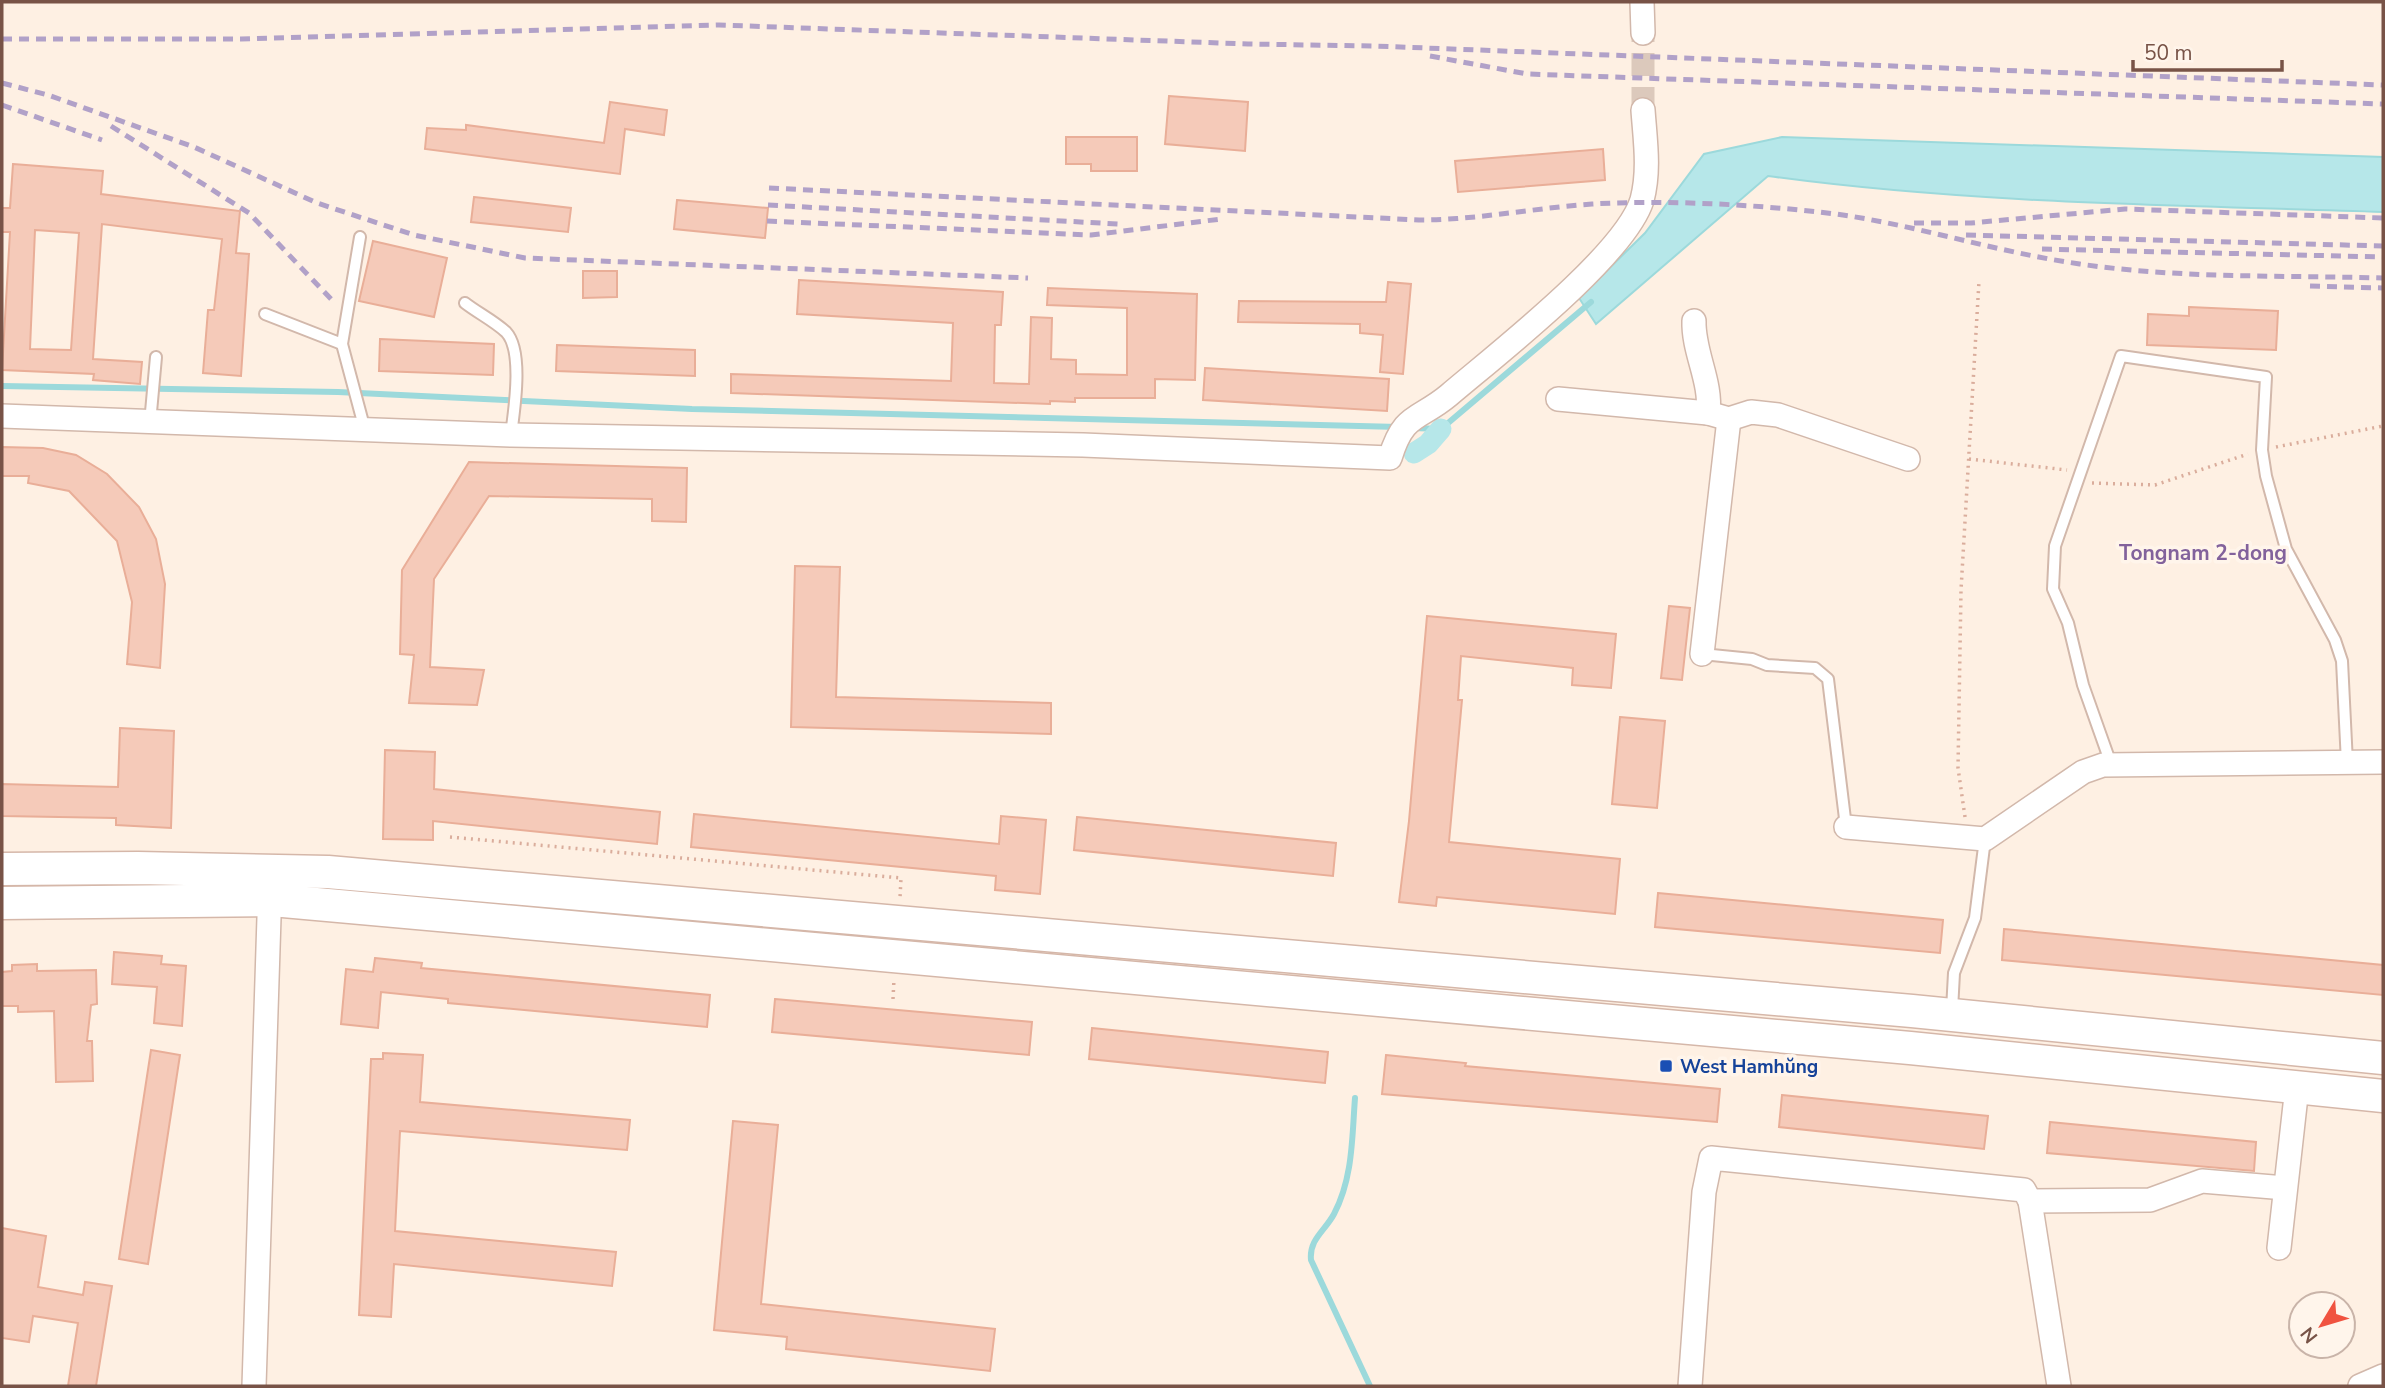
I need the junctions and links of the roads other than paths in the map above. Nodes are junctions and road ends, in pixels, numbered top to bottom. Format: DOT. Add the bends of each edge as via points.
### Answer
graph roads {
  1 [pos="1642,2"];
  2 [pos="1643,33"];
  3 [pos="1643,110"];
  4 [pos="360,237"];
  5 [pos="465,303"];
  6 [pos="265,314"];
  7 [pos="1695,320"];
  8 [pos="342,344"];
  9 [pos="156,357"];
  10 [pos="1558,399"];
  11 [pos="2,416"];
  12 [pos="151,416"];
  13 [pos="1718,416"];
  14 [pos="364,424"];
  15 [pos="513,425"];
  16 [pos="1908,459"];
  17 [pos="1702,654"];
  18 [pos="2383,762"];
  19 [pos="2347,763"];
  20 [pos="2111,764"];
  21 [pos="1846,827"];
  22 [pos="1976,838"];
  23 [pos="2,869"];
  24 [pos="270,885"];
  25 [pos="2,903"];
  26 [pos="1951,1016"];
  27 [pos="1911,1030"];
  28 [pos="2383,1058"];
  29 [pos="2297,1087"];
  30 [pos="2383,1096"];
  31 [pos="2285,1188"];
  32 [pos="2030,1201"];
  33 [pos="2279,1248"];
  34 [pos="2383,1376"];
  35 [pos="254,1386"];
  36 [pos="1690,1386"];
  37 [pos="2059,1386"];
  38 [pos="2360,1386"];
  1 -- 2 [label="street"];
  3 -- 15 [label="street" via="1646,183 1641,203 1621,236 1503,349 1444,399 1408,421 1390,458"];
  4 -- 8 [label="lane"];
  5 -- 15 [label="lane" via="508,334 515,352"];
  6 -- 8 [label="lane"];
  7 -- 13 [label="street" via="1693,341"];
  8 -- 14 [label="lane"];
  9 -- 12 [label="lane"];
  10 -- 13 [label="street"];
  11 -- 12 [label="street"];
  12 -- 14 [label="street"];
  13 -- 16 [label="street" via="1778,415"];
  13 -- 17 [label="street"];
  14 -- 15 [label="street"];
  17 -- 21 [label="lane" via="1815,668 1828,679"];
  18 -- 19 [label="street"];
  19 -- 20 [label="street"];
  19 -- 20 [label="lane" via="2342,661 2286,549 2262,450 2266,377 2121,356 2055,546 2053,589 2068,623 2083,685"];
  20 -- 22 [label="street" via="2083,772"];
  21 -- 22 [label="street"];
  22 -- 26 [label="lane" via="1975,918 1954,973"];
  23 -- 24 [label="main road"];
  24 -- 25 [label="main road"];
  24 -- 27 [label="main road"];
  24 -- 35 [label="street"];
  26 -- 27 [label="main road"];
  26 -- 28 [label="main road"];
  27 -- 29 [label="main road"];
  29 -- 30 [label="main road"];
  29 -- 31 [label="street"];
  31 -- 32 [label="street" via="2202,1181 2150,1200"];
  31 -- 33 [label="street"];
  32 -- 36 [label="street" via="2024,1190 1712,1158 1704,1192"];
  32 -- 37 [label="street"];
  34 -- 38 [label="street"];
}
